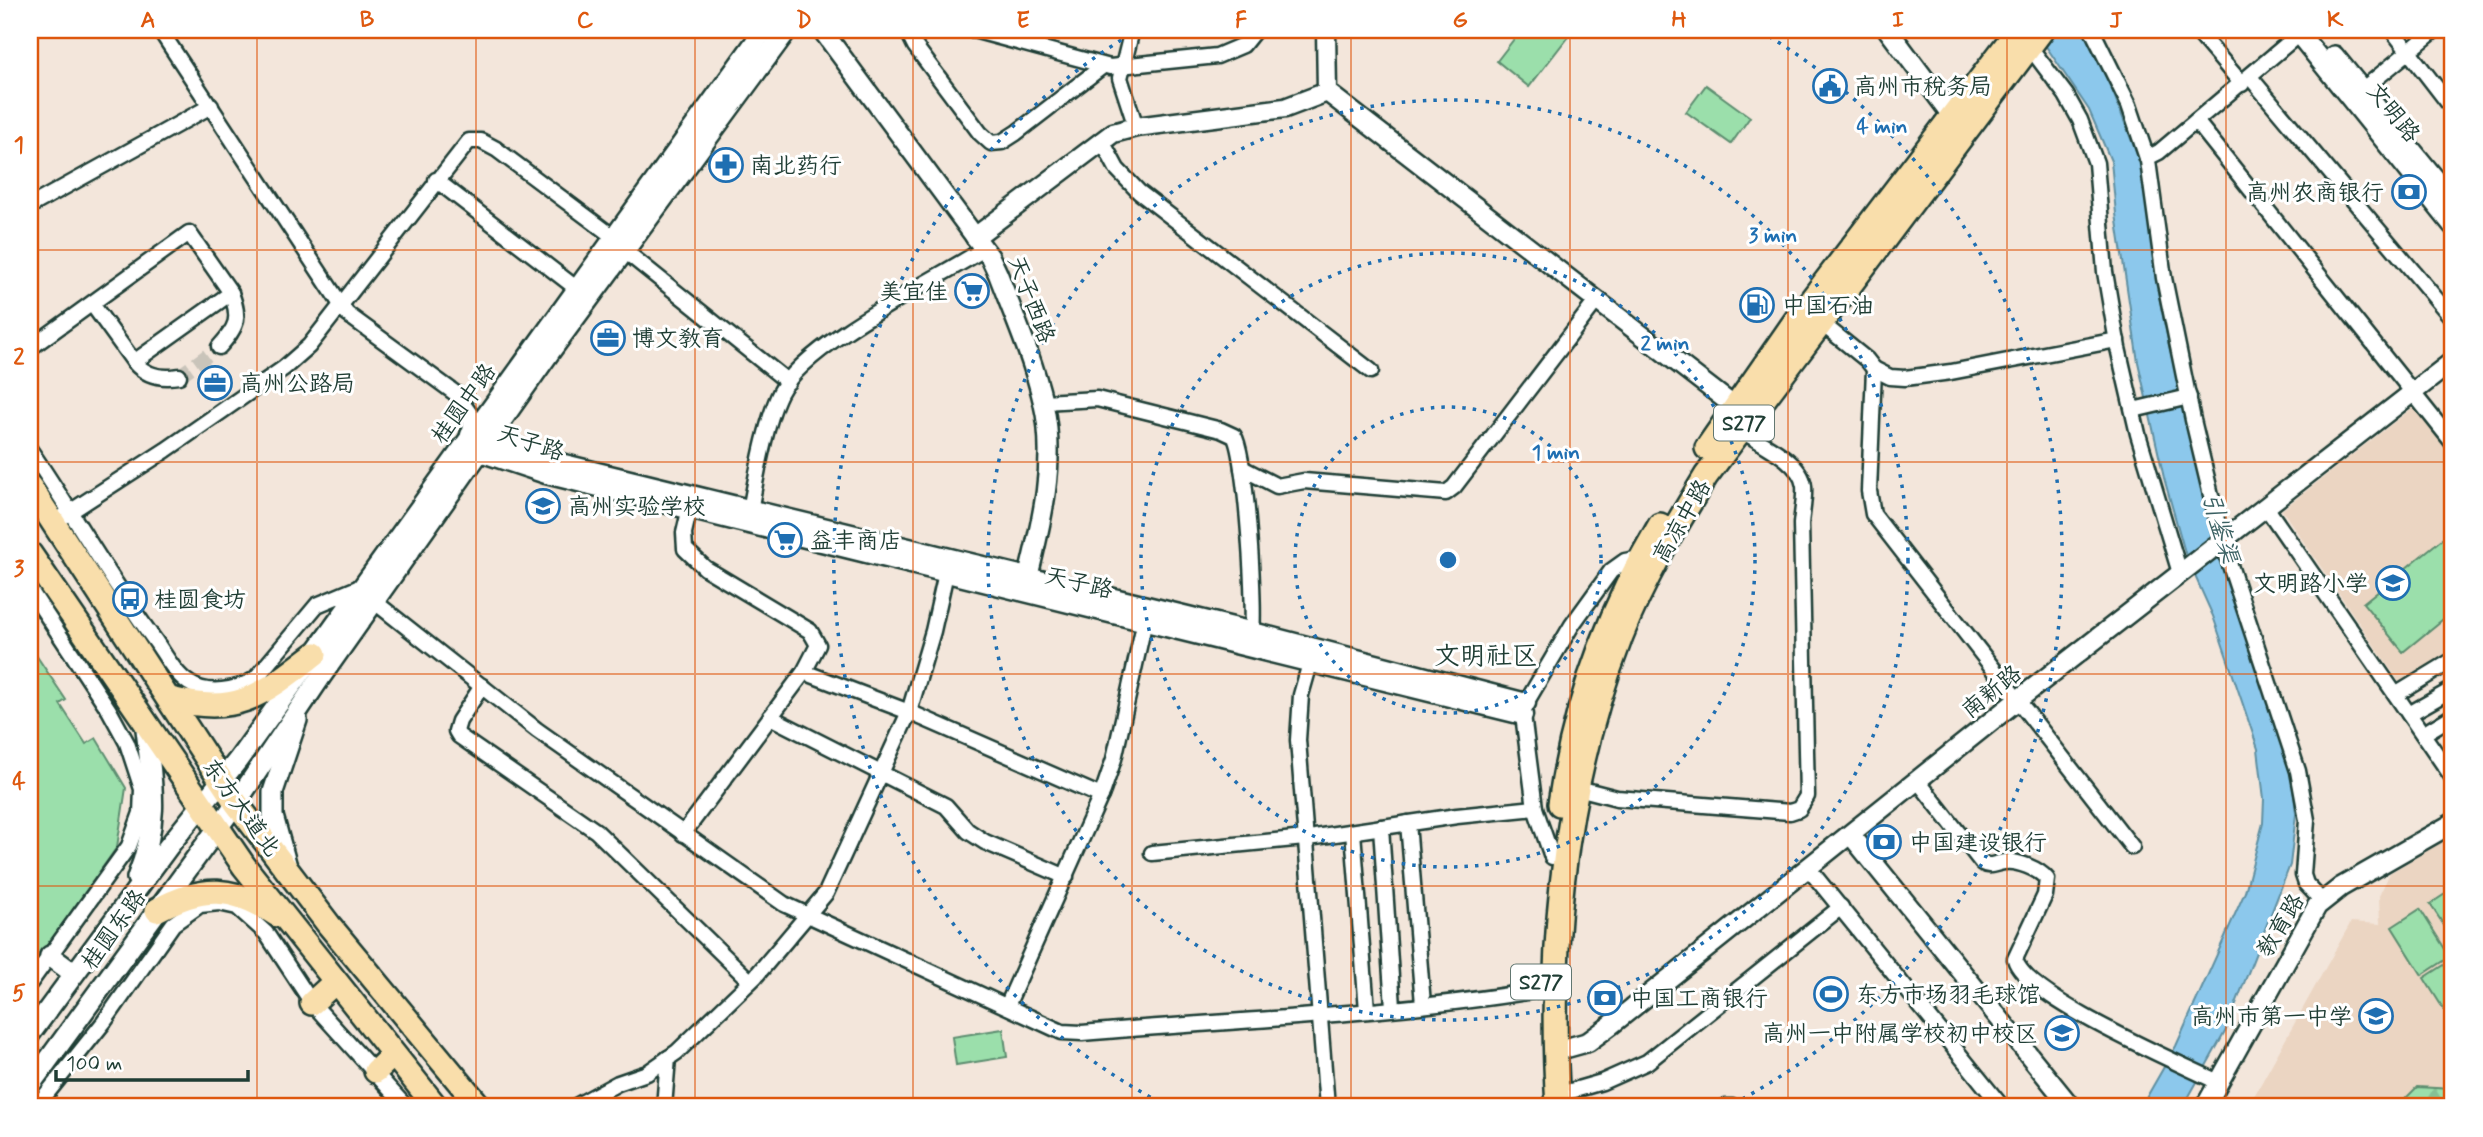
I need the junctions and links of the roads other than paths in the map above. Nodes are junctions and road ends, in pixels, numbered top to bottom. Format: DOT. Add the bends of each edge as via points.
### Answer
graph roads {
  1 [pos="160,30"];
  2 [pos="764,30"];
  3 [pos="787,30"];
  4 [pos="822,30"];
  5 [pos="913,30"];
  6 [pos="973,30"];
  7 [pos="1132,30"];
  8 [pos="1255,30"];
  9 [pos="1326,30"];
  10 [pos="1888,30"];
  11 [pos="2092,30"];
  12 [pos="2196,30"];
  13 [pos="2392,30"];
  14 [pos="2435,30"];
  15 [pos="2302,31"];
  16 [pos="2030,37"];
  17 [pos="2408,51"];
  18 [pos="1102,66"];
  19 [pos="1122,66"];
  20 [pos="2246,80"];
  21 [pos="2362,90"];
  22 [pos="1327,92"];
  23 [pos="211,106"];
  24 [pos="2453,109"];
  25 [pos="1953,117"];
  26 [pos="2196,121"];
  27 [pos="1136,127"];
  28 [pos="1102,141"];
  29 [pos="2147,158"];
  30 [pos="436,180"];
  31 [pos="2453,201"];
  32 [pos="30,206"];
  33 [pos="2453,225"];
  34 [pos="980,243"];
  35 [pos="620,244"];
  36 [pos="576,288"];
  37 [pos="231,293"];
  38 [pos="1597,300"];
  39 [pos="92,304"];
  40 [pos="341,304"];
  41 [pos="2453,319"];
  42 [pos="1820,322"];
  43 [pos="2117,340"];
  44 [pos="219,347"];
  45 [pos="30,348"];
  46 [pos="2453,361"];
  47 [pos="134,362"];
  48 [pos="1874,369"];
  49 [pos="1371,371"];
  50 [pos="179,376"];
  51 [pos="788,382"];
  52 [pos="2414,392"];
  53 [pos="2184,398"];
  54 [pos="1043,402"];
  55 [pos="2137,409"];
  56 [pos="1737,418"];
  57 [pos="480,442"];
  58 [pos="2453,443"];
  59 [pos="30,450"];
  60 [pos="1242,468"];
  61 [pos="30,487"];
  62 [pos="691,502"];
  63 [pos="2266,507"];
  64 [pos="61,516"];
  65 [pos="749,517"];
  66 [pos="2218,544"];
  67 [pos="30,554"];
  68 [pos="1648,562"];
  69 [pos="948,566"];
  70 [pos="2182,571"];
  71 [pos="1026,586"];
  72 [pos="360,587"];
  73 [pos="30,590"];
  74 [pos="375,602"];
  75 [pos="1146,614"];
  76 [pos="1252,640"];
  77 [pos="139,653"];
  78 [pos="315,654"];
  79 [pos="1312,655"];
  80 [pos="2453,660"];
  81 [pos="110,671"];
  82 [pos="804,672"];
  83 [pos="482,686"];
  84 [pos="2453,689"];
  85 [pos="2397,695"];
  86 [pos="170,699"];
  87 [pos="2019,699"];
  88 [pos="301,706"];
  89 [pos="1524,709"];
  90 [pos="908,712"];
  91 [pos="2409,715"];
  92 [pos="2453,716"];
  93 [pos="770,718"];
  94 [pos="145,722"];
  95 [pos="2423,734"];
  96 [pos="881,774"];
  97 [pos="2453,778"];
  98 [pos="222,781"];
  99 [pos="1918,781"];
  100 [pos="1578,788"];
  101 [pos="1101,796"];
  102 [pos="236,803"];
  103 [pos="202,805"];
  104 [pos="1535,808"];
  105 [pos="1408,823"];
  106 [pos="2453,824"];
  107 [pos="217,827"];
  108 [pos="1381,827"];
  109 [pos="1353,832"];
  110 [pos="683,834"];
  111 [pos="1851,835"];
  112 [pos="1304,838"];
  113 [pos="2132,847"];
  114 [pos="1152,853"];
  115 [pos="1552,857"];
  116 [pos="1809,869"];
  117 [pos="290,874"];
  118 [pos="1066,877"];
  119 [pos="2322,901"];
  120 [pos="127,902"];
  121 [pos="1841,907"];
  122 [pos="157,911"];
  123 [pos="807,917"];
  124 [pos="285,920"];
  125 [pos="50,956"];
  126 [pos="73,973"];
  127 [pos="750,981"];
  128 [pos="335,982"];
  129 [pos="30,983"];
  130 [pos="1540,990"];
  131 [pos="312,1003"];
  132 [pos="1423,1004"];
  133 [pos="1007,1006"];
  134 [pos="1393,1007"];
  135 [pos="1367,1010"];
  136 [pos="1321,1014"];
  137 [pos="30,1034"];
  138 [pos="1556,1051"];
  139 [pos="393,1055"];
  140 [pos="668,1058"];
  141 [pos="376,1072"];
  142 [pos="2212,1079"];
  143 [pos="30,1085"];
  144 [pos="1553,1103"];
  145 [pos="36,1107"];
  146 [pos="406,1107"];
  147 [pos="436,1107"];
  148 [pos="479,1107"];
  149 [pos="574,1107"];
  150 [pos="664,1107"];
  151 [pos="1327,1107"];
  152 [pos="1725,1107"];
  153 [pos="1733,1107"];
  154 [pos="2002,1107"];
  155 [pos="2071,1107"];
  156 [pos="2205,1107"];
  1 -- 23 [label="street"];
  2 -- 35 [label="main road, 桂圆中路"];
  3 -- 35 [label="main road, 桂圆中路"];
  4 -- 34 [label="street, 天子西路"];
  5 -- 18 [label="street" via="915,46 991,143 1016,133"];
  6 -- 18 [label="street"];
  7 -- 19 [label="street"];
  8 -- 19 [label="street" via="1243,46 1217,56"];
  9 -- 22 [label="street"];
  10 -- 25 [label="street"];
  11 -- 29 [label="street" via="2129,105"];
  12 -- 20 [label="street"];
  13 -- 17 [label="street"];
  14 -- 17 [label="street"];
  15 -- 20 [label="street"];
  15 -- 21 [label="main road, 文明路"];
  15 -- 33 [label="main road, 文明路"];
  16 -- 25 [label="main road, 高凉中路 / S277"];
  16 -- 42 [label="main road, 高凉中路 / S277"];
  16 -- 43 [label="street" via="2080,120 2096,163 2105,272"];
  17 -- 21 [label="street"];
  17 -- 24 [label="street"];
  18 -- 19 [label="street"];
  19 -- 27 [label="street" via="1120,85"];
  20 -- 26 [label="street"];
  20 -- 41 [label="street"];
  21 -- 31 [label="main road, 文明路"];
  22 -- 27 [label="street" via="1285,108"];
  22 -- 38 [label="street"];
  23 -- 32 [label="street"];
  23 -- 40 [label="street"];
  25 -- 56 [label="main road, 高凉中路 / S277" via="1796,320"];
  26 -- 29 [label="street"];
  26 -- 52 [label="street"];
  27 -- 28 [label="street"];
  28 -- 34 [label="street"];
  28 -- 49 [label="street" via="1116,169 1139,192"];
  29 -- 53 [label="street"];
  30 -- 35 [label="street" via="464,144 472,139 481,141"];
  30 -- 36 [label="street"];
  30 -- 40 [label="street"];
  34 -- 51 [label="street" via="853,328"];
  34 -- 54 [label="street, 天子西路" via="999,274"];
  35 -- 36 [label="main road, 桂圆中路"];
  35 -- 51 [label="street"];
  35 -- 57 [label="main road, 桂圆中路"];
  36 -- 57 [label="main road, 桂圆中路"];
  37 -- 39 [label="street" via="189,233"];
  37 -- 44 [label="street" via="235,330"];
  37 -- 47 [label="street"];
  38 -- 56 [label="street"];
  38 -- 60 [label="street" via="1446,493 1304,481 1277,486"];
  39 -- 45 [label="street"];
  39 -- 47 [label="street"];
  40 -- 57 [label="street" via="353,319 455,393 471,415"];
  40 -- 64 [label="street" via="309,346 284,368"];
  42 -- 48 [label="street"];
  42 -- 56 [label="main road, 高凉中路 / S277"];
  43 -- 48 [label="street" via="1898,379"];
  43 -- 55 [label="street"];
  46 -- 52 [label="street, 南新路"];
  47 -- 50 [label="street" via="155,376"];
  48 -- 87 [label="street" via="1869,491 1873,514"];
  51 -- 65 [label="street" via="774,408"];
  52 -- 58 [label="street"];
  52 -- 63 [label="street, 南新路"];
  53 -- 55 [label="street"];
  53 -- 66 [label="street"];
  54 -- 60 [label="street" via="1097,399 1226,432 1237,439"];
  54 -- 71 [label="street, 天子西路" via="1048,464 1039,536"];
  55 -- 70 [label="street"];
  56 -- 68 [label="main road, 高凉中路 / S277" via="1696,465"];
  56 -- 100 [label="street" via="1797,471 1804,487 1804,802 1790,812 1617,799"];
  57 -- 62 [label="street, 天子路" via="546,474"];
  57 -- 72 [label="main road, 桂圆中路"];
  57 -- 74 [label="main road, 桂圆中路"];
  59 -- 64 [label="street"];
  60 -- 76 [label="street" via="1252,572"];
  61 -- 64 [label="main road, 东方大道北"];
  62 -- 65 [label="street, 天子路"];
  62 -- 82 [label="street" via="685,550 705,568 816,638 818,645"];
  63 -- 66 [label="street, 南新路"];
  63 -- 85 [label="street"];
  64 -- 72 [label="street" via="179,674 203,689 244,686 255,679 317,605"];
  64 -- 77 [label="main road, 东方大道北"];
  65 -- 69 [label="street, 天子路"];
  66 -- 70 [label="street, 南新路"];
  66 -- 119 [label="street" via="2298,771 2307,820 2302,875"];
  67 -- 81 [label="main road, 东方大道北"];
  68 -- 89 [label="street" via="1625,561 1611,571 1572,625"];
  68 -- 100 [label="main road, 高凉中路 / S277"];
  68 -- 115 [label="main road, 高凉中路 / S277" via="1605,634 1567,759"];
  69 -- 71 [label="street, 天子路"];
  69 -- 90 [label="street"];
  70 -- 87 [label="street, 南新路"];
  71 -- 75 [label="street, 天子路"];
  72 -- 78 [label="main road, 桂圆中路"];
  73 -- 125 [label="street" via="121,732 142,789 141,813 129,846"];
  74 -- 83 [label="street"];
  74 -- 88 [label="main road, 桂圆中路"];
  75 -- 76 [label="street, 天子路"];
  75 -- 101 [label="street" via="1114,759"];
  76 -- 79 [label="street, 天子路"];
  77 -- 81 [label="main road"];
  77 -- 86 [label="main road, 东方大道北"];
  78 -- 86 [label="main road" via="252,697 229,705 202,707"];
  78 -- 98 [label="main road, 桂圆中路"];
  79 -- 89 [label="street, 天子路"];
  79 -- 112 [label="street" via="1301,695 1298,740"];
  80 -- 85 [label="street"];
  81 -- 94 [label="main road, 东方大道北"];
  82 -- 90 [label="street"];
  82 -- 93 [label="street"];
  83 -- 110 [label="street"];
  83 -- 127 [label="street" via="457,726 459,736 596,831"];
  84 -- 91 [label="street"];
  85 -- 91 [label="street"];
  86 -- 98 [label="main road, 东方大道北"];
  87 -- 99 [label="street, 南新路"];
  87 -- 113 [label="street"];
  88 -- 102 [label="main road, 桂圆中路"];
  88 -- 117 [label="main road" via="273,792 273,816"];
  89 -- 104 [label="street"];
  90 -- 96 [label="street"];
  90 -- 101 [label="street"];
  91 -- 95 [label="street"];
  92 -- 95 [label="street"];
  93 -- 96 [label="street"];
  93 -- 110 [label="street"];
  94 -- 103 [label="main road, 东方大道北"];
  94 -- 120 [label="main road" via="154,813 150,843"];
  95 -- 97 [label="street"];
  96 -- 118 [label="street" via="946,806 985,842"];
  96 -- 123 [label="street" via="843,860"];
  98 -- 102 [label="main road, 东方大道北"];
  98 -- 103 [label="main road, 桂圆中路"];
  99 -- 111 [label="street, 南新路"];
  99 -- 142 [label="street" via="1982,863 2016,863 2048,879 2045,895 2015,955 2023,974 2050,996"];
  100 -- 138 [label="main road, 高凉中路 / S277" via="1563,860"];
  101 -- 118 [label="street"];
  102 -- 107 [label="main road, 桂圆东路"];
  102 -- 117 [label="main road, 东方大道北"];
  103 -- 107 [label="main road, 东方大道北"];
  103 -- 120 [label="main road, 桂圆东路"];
  104 -- 105 [label="street"];
  104 -- 115 [label="street"];
  105 -- 108 [label="street"];
  105 -- 132 [label="street"];
  106 -- 119 [label="street, 教育路"];
  107 -- 122 [label="main road, 桂圆东路"];
  107 -- 124 [label="main road, 东方大道北"];
  108 -- 109 [label="street"];
  108 -- 134 [label="street"];
  109 -- 112 [label="street"];
  109 -- 135 [label="street"];
  110 -- 123 [label="street"];
  111 -- 116 [label="street, 南新路"];
  111 -- 155 [label="street"];
  112 -- 114 [label="street"];
  112 -- 136 [label="street"];
  115 -- 130 [label="main road, 高凉中路 / S277"];
  116 -- 121 [label="street"];
  116 -- 138 [label="street, 南新路" via="1594,1038"];
  117 -- 148 [label="main road, 东方大道北"];
  118 -- 133 [label="street"];
  119 -- 142 [label="street, 教育路"];
  120 -- 126 [label="main road, 桂圆东路"];
  121 -- 144 [label="street" via="1647,1062"];
  121 -- 154 [label="street"];
  122 -- 124 [label="main road" via="204,891 224,891 264,906"];
  122 -- 143 [label="main road, 桂圆东路"];
  123 -- 127 [label="street"];
  123 -- 133 [label="street"];
  124 -- 128 [label="main road, 东方大道北"];
  125 -- 126 [label="main road"];
  125 -- 129 [label="street"];
  126 -- 137 [label="main road, 桂圆东路"];
  127 -- 140 [label="street"];
  128 -- 131 [label="main road"];
  128 -- 139 [label="main road, 东方大道北"];
  130 -- 132 [label="street"];
  130 -- 144 [label="main road, 高凉中路 / S277"];
  131 -- 141 [label="street"];
  131 -- 145 [label="street" via="266,933 237,907 219,902 201,905 173,924"];
  132 -- 134 [label="street"];
  133 -- 136 [label="street" via="1062,1032 1082,1033"];
  134 -- 135 [label="street"];
  135 -- 136 [label="street"];
  136 -- 151 [label="street"];
  138 -- 144 [label="main road, 高凉中路 / S277"];
  139 -- 141 [label="main road"];
  139 -- 147 [label="main road, 东方大道北"];
  140 -- 149 [label="street" via="647,1073"];
  140 -- 150 [label="street"];
  141 -- 146 [label="street"];
  142 -- 156 [label="street, 教育路"];
  152 -- 153 [label="street"];
}
